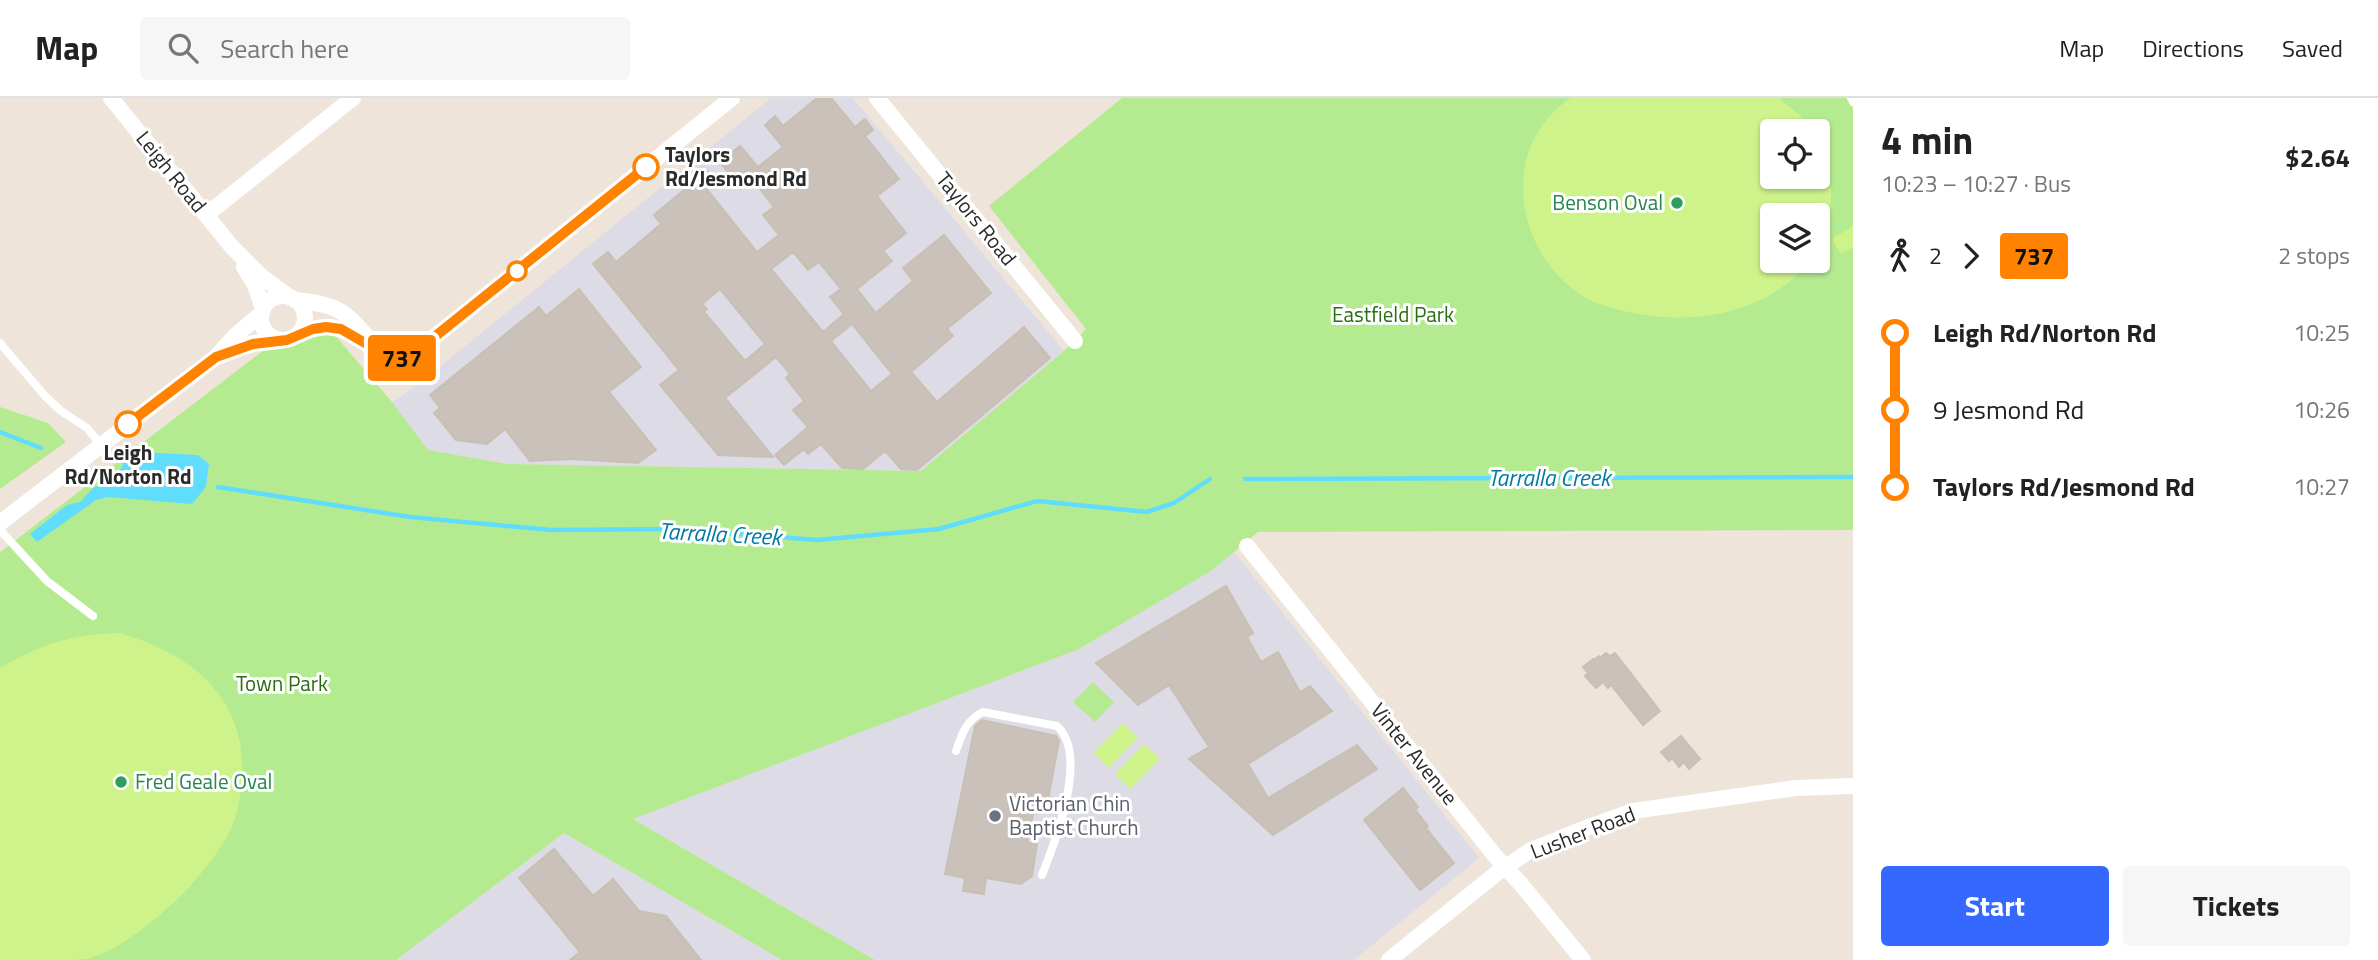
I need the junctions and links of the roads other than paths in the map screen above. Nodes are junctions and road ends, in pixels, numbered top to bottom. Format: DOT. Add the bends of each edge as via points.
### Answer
graph roads {
  1 [pos="111,98"];
  2 [pos="353,98"];
  3 [pos="732,98"];
  4 [pos="877,98"];
  5 [pos="206,215"];
  6 [pos="232,247"];
  7 [pos="292,298"];
  8 [pos="262,311"];
  9 [pos="298,335"];
  10 [pos="281,340"];
  11 [pos="1074,341"];
  12 [pos="0,343"];
  13 [pos="378,349"];
  14 [pos="216,357"];
  15 [pos="101,445"];
  16 [pos="0,523"];
  17 [pos="0,530"];
  18 [pos="1247,546"];
  19 [pos="93,616"];
  20 [pos="956,751"];
  21 [pos="1853,786"];
  22 [pos="1506,868"];
  23 [pos="1042,875"];
  24 [pos="1389,960"];
  25 [pos="1583,960"];
  1 -- 5 [label="street, Leigh Road"];
  2 -- 5 [label="street"];
  3 -- 13 [label="street" via="424,347 404,358 389,357"];
  4 -- 11 [label="street, Taylors Road"];
  5 -- 6 [label="street, Leigh Road"];
  6 -- 7 [label="street, Leigh Road"];
  6 -- 8 [label="street, Leigh Road" via="255,285"];
  7 -- 8 [label="street" via="276,297"];
  7 -- 9 [label="street" via="305,316"];
  7 -- 13 [label="street" via="336,307 350,316"];
  8 -- 10 [label="street" via="263,328"];
  8 -- 14 [label="street"];
  9 -- 10 [label="street"];
  9 -- 13 [label="street" via="326,327 341,329"];
  10 -- 14 [label="street"];
  12 -- 15 [label="lane" via="45,396 87,428"];
  14 -- 15 [label="street"];
  15 -- 16 [label="street"];
  17 -- 19 [label="lane" via="47,582"];
  18 -- 22 [label="street, Vinter Avenue"];
  20 -- 23 [label="lane" via="966,725 983,712 1057,726 1063,732 1071,758 1068,785"];
  21 -- 22 [label="street, Lusher Road" via="1796,788 1633,811 1536,848"];
  22 -- 24 [label="street, Lusher Road"];
  22 -- 25 [label="street, Vinter Avenue"];
}
